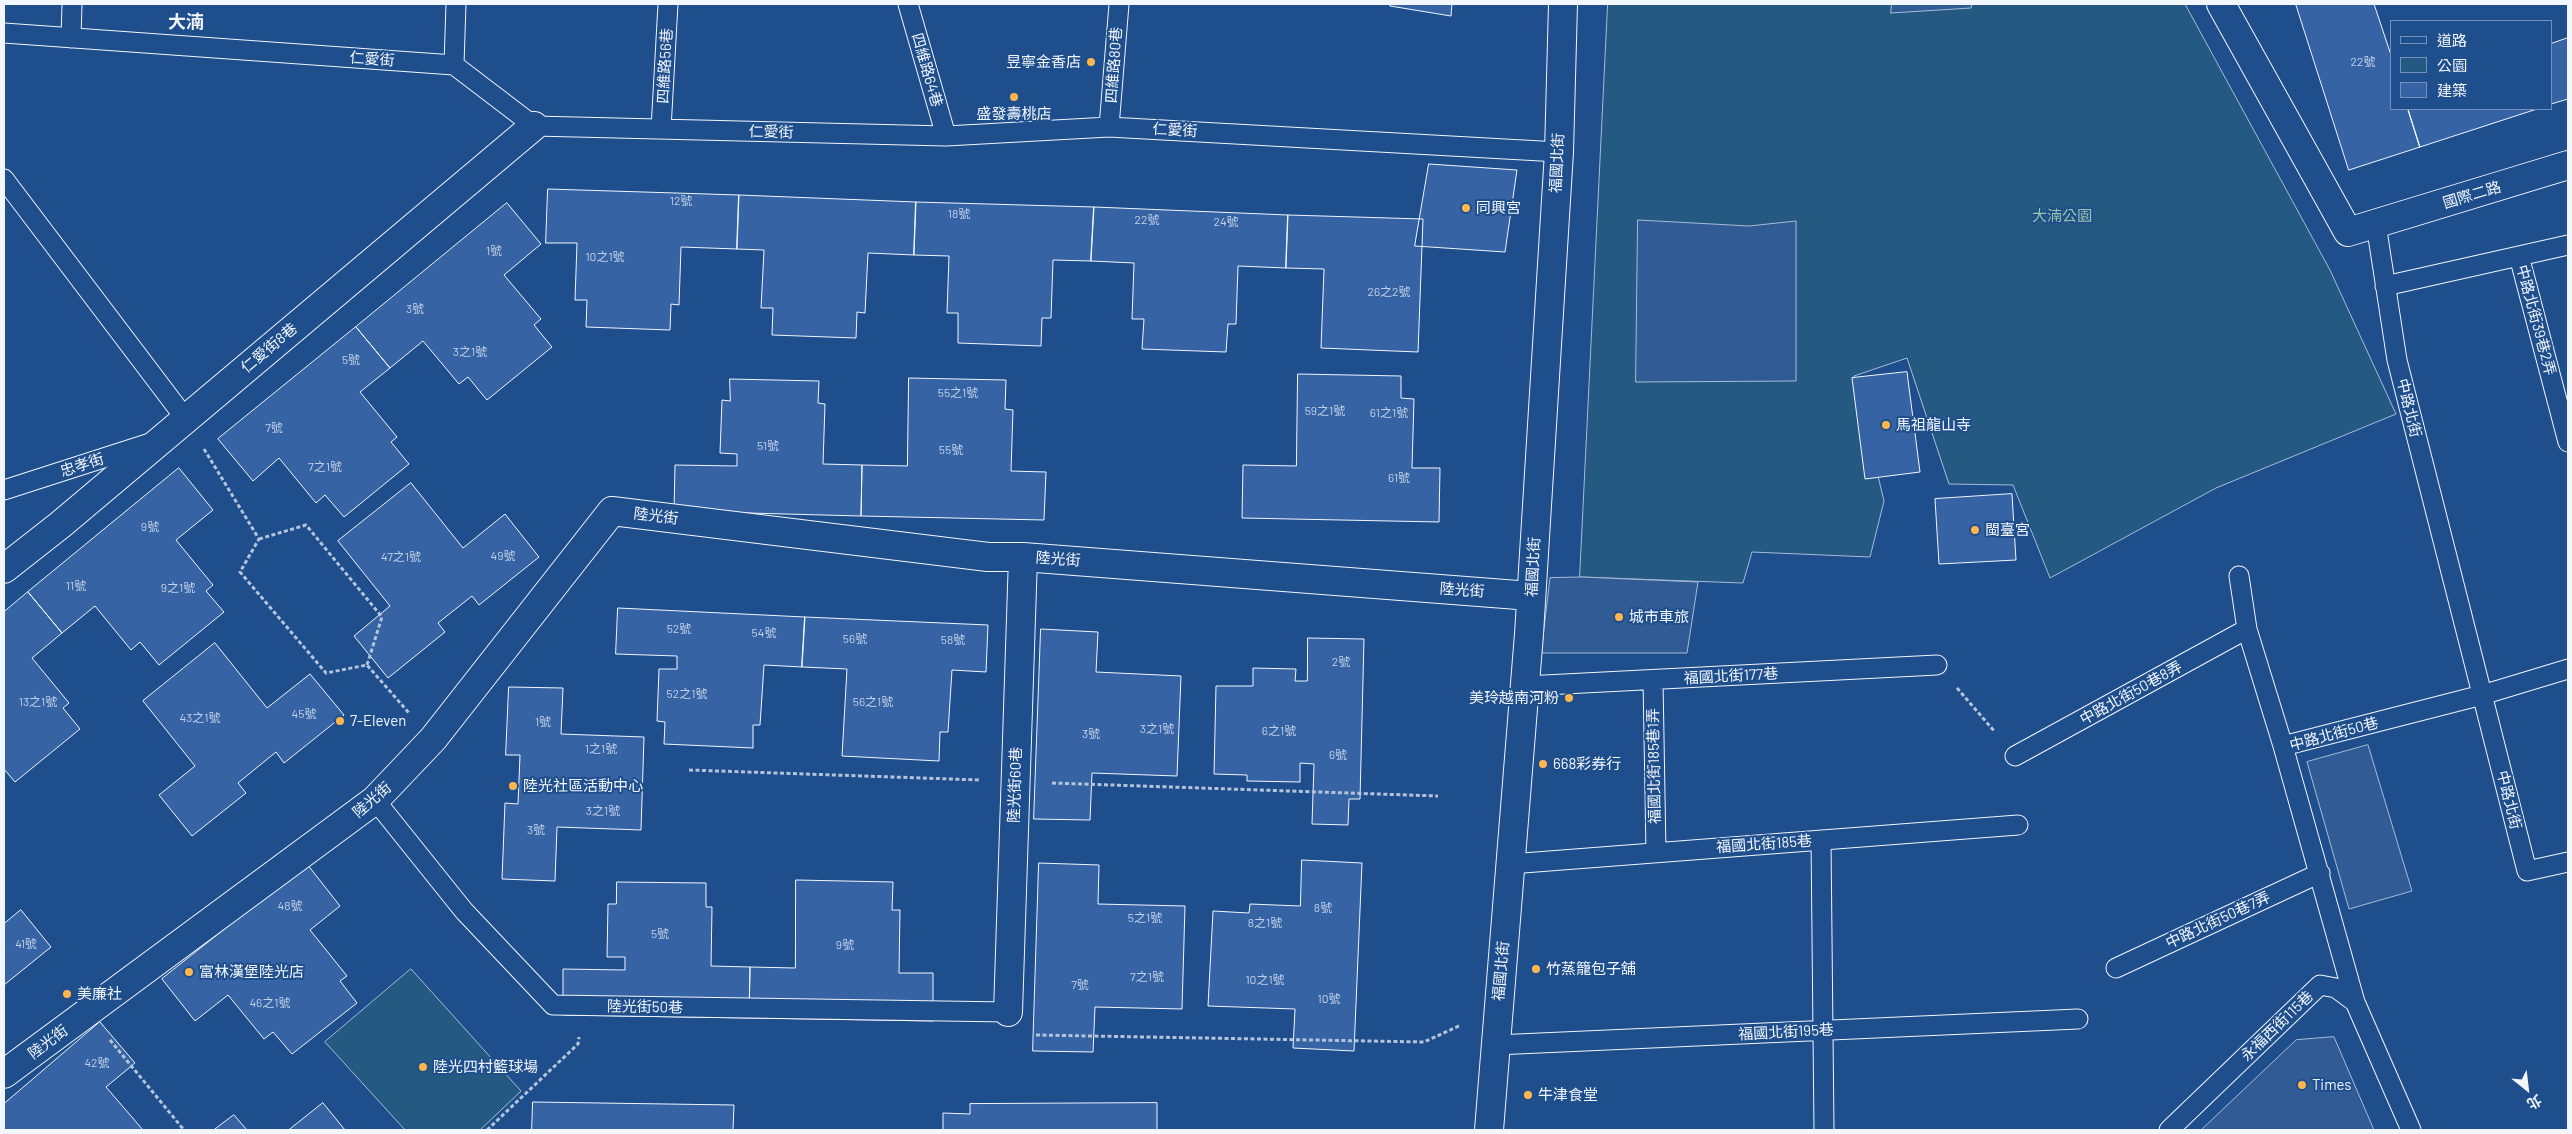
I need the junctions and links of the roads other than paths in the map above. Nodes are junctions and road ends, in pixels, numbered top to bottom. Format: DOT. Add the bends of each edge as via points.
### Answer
graph roads {
  1 [pos="72,4"];
  2 [pos="456,4"];
  3 [pos="668,4"];
  4 [pos="908,4"];
  5 [pos="1119,4"];
  6 [pos="1563,4"];
  7 [pos="2222,4"];
  8 [pos="4,33"];
  9 [pos="71,38"];
  10 [pos="454,65"];
  11 [pos="534,126"];
  12 [pos="1109,126"];
  13 [pos="661,129"];
  14 [pos="946,136"];
  15 [pos="1559,152"];
  16 [pos="2568,166"];
  17 [pos="4,179"];
  18 [pos="2376,224"];
  19 [pos="2568,245"];
  20 [pos="2519,256"];
  21 [pos="2385,286"];
  22 [pos="185,418"];
  23 [pos="159,440"];
  24 [pos="2568,442"];
  25 [pos="4,490"];
  26 [pos="1023,556"];
  27 [pos="4,569"];
  28 [pos="2240,576"];
  29 [pos="1531,596"];
  30 [pos="2247,630"];
  31 [pos="1937,664"];
  32 [pos="2568,669"];
  33 [pos="1653,680"];
  34 [pos="1525,686"];
  35 [pos="2482,695"];
  36 [pos="2283,746"];
  37 [pos="2015,756"];
  38 [pos="375,800"];
  39 [pos="2018,825"];
  40 [pos="1821,840"];
  41 [pos="1656,852"];
  42 [pos="2568,862"];
  43 [pos="1510,864"];
  44 [pos="2320,873"];
  45 [pos="2116,968"];
  46 [pos="2355,1002"];
  47 [pos="1008,1012"];
  48 [pos="2078,1019"];
  49 [pos="1822,1030"];
  50 [pos="1495,1046"];
  51 [pos="4,1074"];
  52 [pos="1489,1130"];
  53 [pos="1824,1130"];
  54 [pos="2169,1130"];
  55 [pos="2412,1130"];
  1 -- 9 [label="lane"];
  2 -- 10 [label="lane"];
  3 -- 13 [label="lane, 四維路56巷"];
  4 -- 14 [label="lane, 四維路64巷"];
  5 -- 12 [label="lane, 四維路80巷"];
  6 -- 15 [label="street, 福國北街"];
  7 -- 18 [label="street" via="2348,232"];
  8 -- 9 [label="lane, 仁愛街"];
  9 -- 10 [label="lane, 仁愛街"];
  10 -- 11 [label="lane"];
  11 -- 13 [label="lane, 仁愛街"];
  11 -- 22 [label="street, 仁愛街8巷"];
  12 -- 14 [label="lane, 仁愛街"];
  12 -- 15 [label="lane, 仁愛街"];
  13 -- 14 [label="lane, 仁愛街"];
  15 -- 29 [label="street, 福國北街"];
  16 -- 18 [label="street, 國際二路"];
  17 -- 22 [label="lane"];
  18 -- 21 [label="lane, 中路北街"];
  19 -- 20 [label="lane"];
  20 -- 21 [label="lane"];
  20 -- 24 [label="lane, 中路北街39巷2弄"];
  21 -- 35 [label="lane, 中路北街" via="2397,360"];
  22 -- 23 [label="street, 仁愛街8巷"];
  23 -- 25 [label="lane, 忠孝街"];
  23 -- 27 [label="street, 仁愛街8巷"];
  26 -- 29 [label="street, 陸光街"];
  26 -- 38 [label="street, 陸光街" via="988,557 612,511 433,739"];
  26 -- 47 [label="street, 陸光街60巷"];
  28 -- 30 [label="lane"];
  29 -- 34 [label="street, 福國北街"];
  30 -- 36 [label="lane"];
  30 -- 37 [label="lane, 中路北街50巷8弄"];
  31 -- 33 [label="lane, 福國北街177巷"];
  32 -- 35 [label="lane, 中路北街50巷"];
  33 -- 34 [label="lane, 福國北街177巷"];
  33 -- 41 [label="lane, 福國北街185巷1弄"];
  34 -- 43 [label="street, 福國北街"];
  35 -- 36 [label="lane, 中路北街50巷"];
  35 -- 42 [label="lane, 中路北街" via="2527,871"];
  36 -- 44 [label="lane, 中路北街50巷"];
  38 -- 47 [label="lane, 陸光街50巷" via="464,911 553,1005"];
  38 -- 51 [label="street, 陸光街"];
  39 -- 40 [label="lane, 福國北街185巷"];
  40 -- 41 [label="lane, 福國北街185巷"];
  40 -- 49 [label="lane"];
  41 -- 43 [label="lane, 福國北街185巷"];
  43 -- 50 [label="street, 福國北街"];
  44 -- 45 [label="lane, 中路北街50巷7弄"];
  44 -- 46 [label="lane, 中路北街50巷"];
  46 -- 54 [label="lane, 永福西街115巷" via="2336,988 2320,985"];
  46 -- 55 [label="lane"];
  48 -- 49 [label="lane, 福國北街195巷"];
  49 -- 50 [label="lane, 福國北街195巷"];
  49 -- 53 [label="lane"];
  50 -- 52 [label="street, 福國北街"];
}
